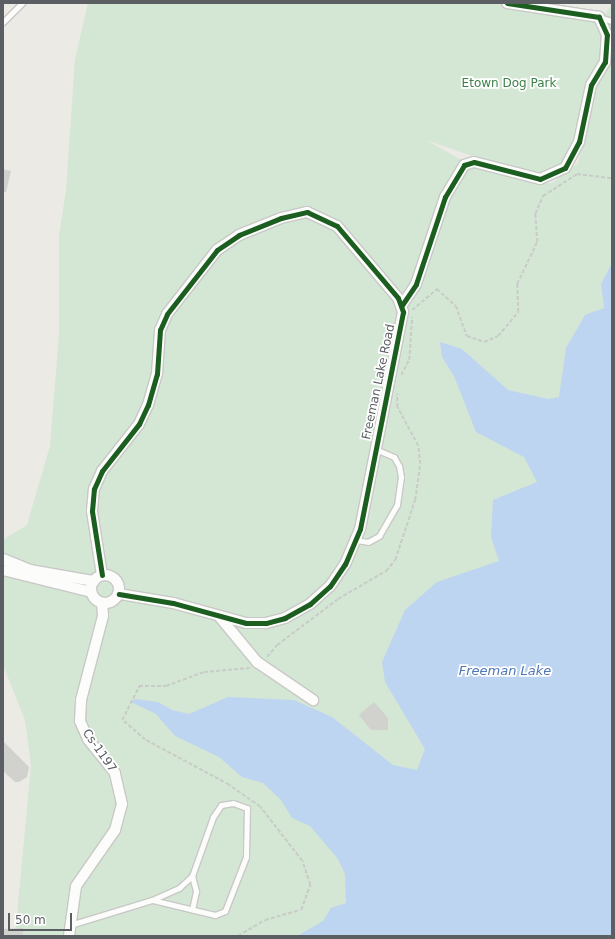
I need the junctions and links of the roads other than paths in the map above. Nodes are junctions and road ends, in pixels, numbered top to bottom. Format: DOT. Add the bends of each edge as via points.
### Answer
graph roads {
  1 [pos="22,3"];
  2 [pos="507,3"];
  3 [pos="599,17"];
  4 [pos="612,21"];
  5 [pos="3,22"];
  6 [pos="402,305"];
  7 [pos="375,449"];
  8 [pos="356,540"];
  9 [pos="3,558"];
  10 [pos="3,570"];
  11 [pos="98,578"];
  12 [pos="92,592"];
  13 [pos="119,594"];
  14 [pos="102,603"];
  15 [pos="219,616"];
  16 [pos="313,700"];
  17 [pos="192,876"];
  18 [pos="152,900"];
  19 [pos="192,910"];
  20 [pos="69,925"];
  21 [pos="69,936"];
  1 -- 5 [label="lane"];
  2 -- 3 [label="street"];
  3 -- 4 [label="lane"];
  3 -- 6 [label="street" via="607,34 605,62 591,85 579,142 565,168 540,179 474,162 464,165 445,197 416,284"];
  6 -- 7 [label="street, Freeman Lake Road" via="400,336"];
  6 -- 11 [label="street" via="338,226 308,212 255,227 217,250 165,317 159,338 157,374 148,405 97,479 92,511"];
  7 -- 8 [label="street, Freeman Lake Road"];
  7 -- 8 [label="lane" via="394,457 399,466 402,477 397,505 389,525 379,536 368,542"];
  8 -- 15 [label="street, Freeman Lake Road" via="330,586 302,610 266,623 246,623"];
  9 -- 11 [label="street" via="30,570"];
  10 -- 12 [label="street"];
  11 -- 12 [label="street"];
  11 -- 13 [label="street" via="115,578"];
  12 -- 14 [label="street"];
  13 -- 14 [label="street" via="113,602"];
  13 -- 15 [label="street, Freeman Lake Road"];
  14 -- 20 [label="street, Cs-1197" via="103,616 80,700 80,721 88,739 115,773 122,804 114,830 76,886"];
  15 -- 16 [label="street" via="259,664"];
  17 -- 18 [label="lane" via="179,888"];
  17 -- 19 [label="lane" via="196,891"];
  17 -- 19 [label="lane" via="221,805 233,802 247,808 246,857 225,911 216,915"];
  18 -- 19 [label="lane"];
  18 -- 20 [label="lane"];
  20 -- 21 [label="street, Cs-1197"];
}
